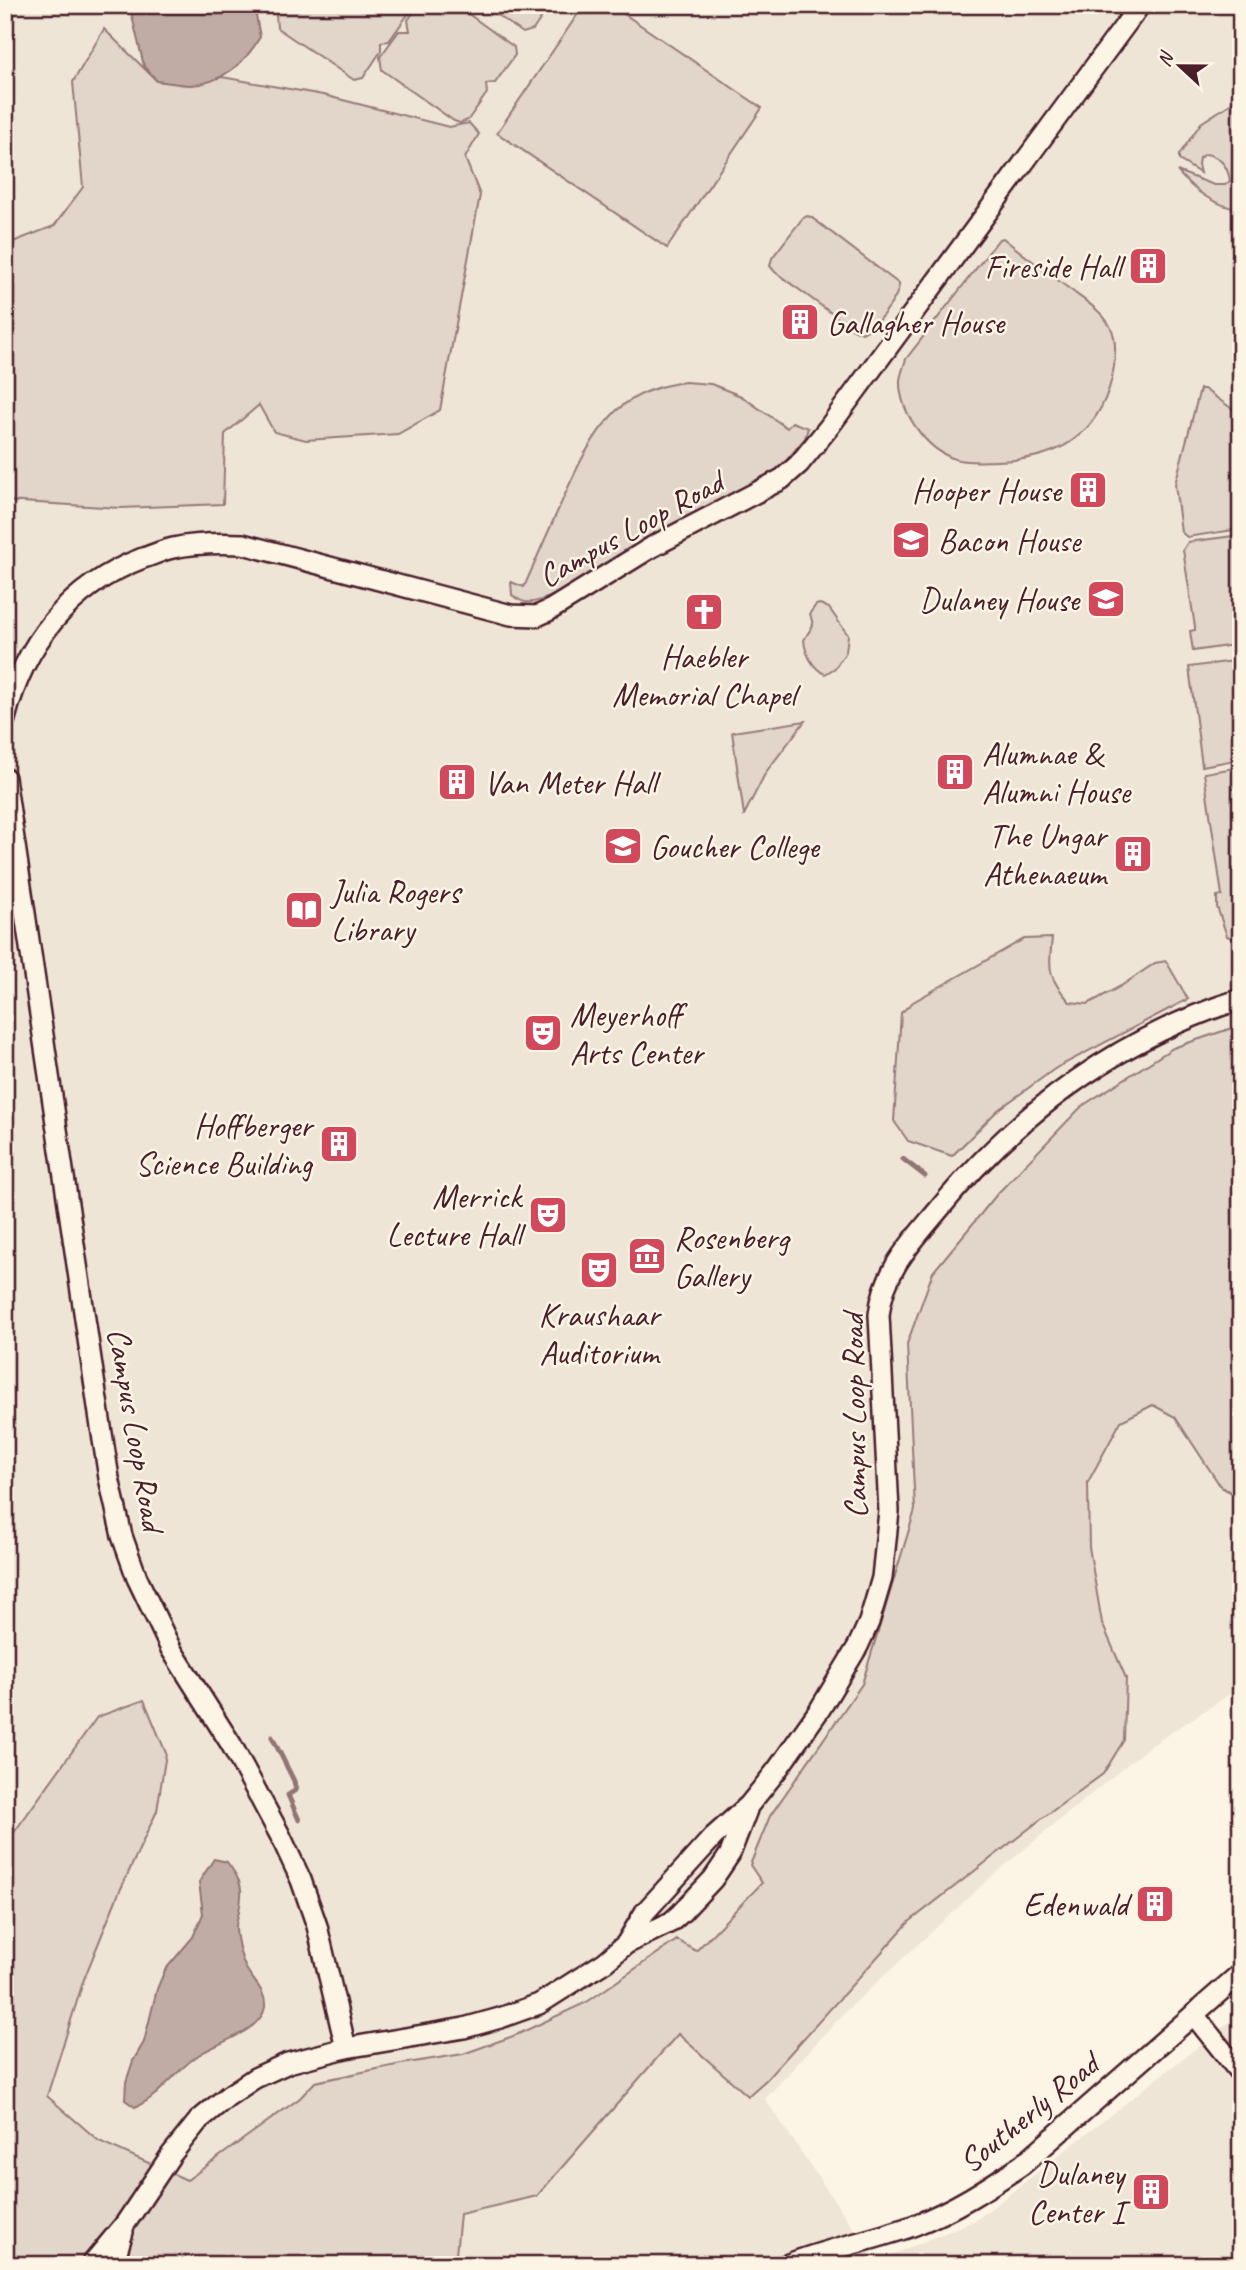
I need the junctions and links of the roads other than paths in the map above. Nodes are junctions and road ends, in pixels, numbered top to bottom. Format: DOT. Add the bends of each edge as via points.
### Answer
graph roads {
  1 [pos="1140,5"];
  2 [pos="5,719"];
  3 [pos="5,778"];
  4 [pos="1241,999"];
  5 [pos="749,1805"];
  6 [pos="626,1944"];
  7 [pos="1241,1973"];
  8 [pos="1194,2015"];
  9 [pos="346,2048"];
  10 [pos="1241,2074"];
  11 [pos="125,2224"];
  12 [pos="91,2265"];
  13 [pos="113,2265"];
  14 [pos="786,2265"];
  1 -- 2 [label="street, Campus Loop Road" via="829,427 782,479 652,547 537,616 511,615 243,544 172,548 98,580 70,603 26,660"];
  3 -- 9 [label="street, Campus Loop Road" via="103,1440 122,1536 171,1649 231,1744 301,1880 317,1926"];
  4 -- 5 [label="street, Campus Loop Road" via="1169,1027 1104,1061 1053,1098 1007,1135 959,1185 896,1262 879,1315 889,1511 877,1600 858,1646 820,1709"];
  5 -- 6 [label="street, Campus Loop Road" via="713,1837 645,1912"];
  5 -- 6 [label="street, Campus Loop Road" via="730,1854 713,1879 671,1922"];
  6 -- 9 [label="street, Campus Loop Road" via="539,2004 464,2028"];
  7 -- 8 [label="street, Southerly Road"];
  8 -- 10 [label="street"];
  8 -- 14 [label="street, Southerly Road" via="993,2185 913,2225"];
  9 -- 11 [label="street, Campus Loop Road" via="288,2063 228,2096 171,2155"];
  11 -- 12 [label="street, Campus Loop Road"];
  11 -- 13 [label="street, Campus Loop Road"];
}
